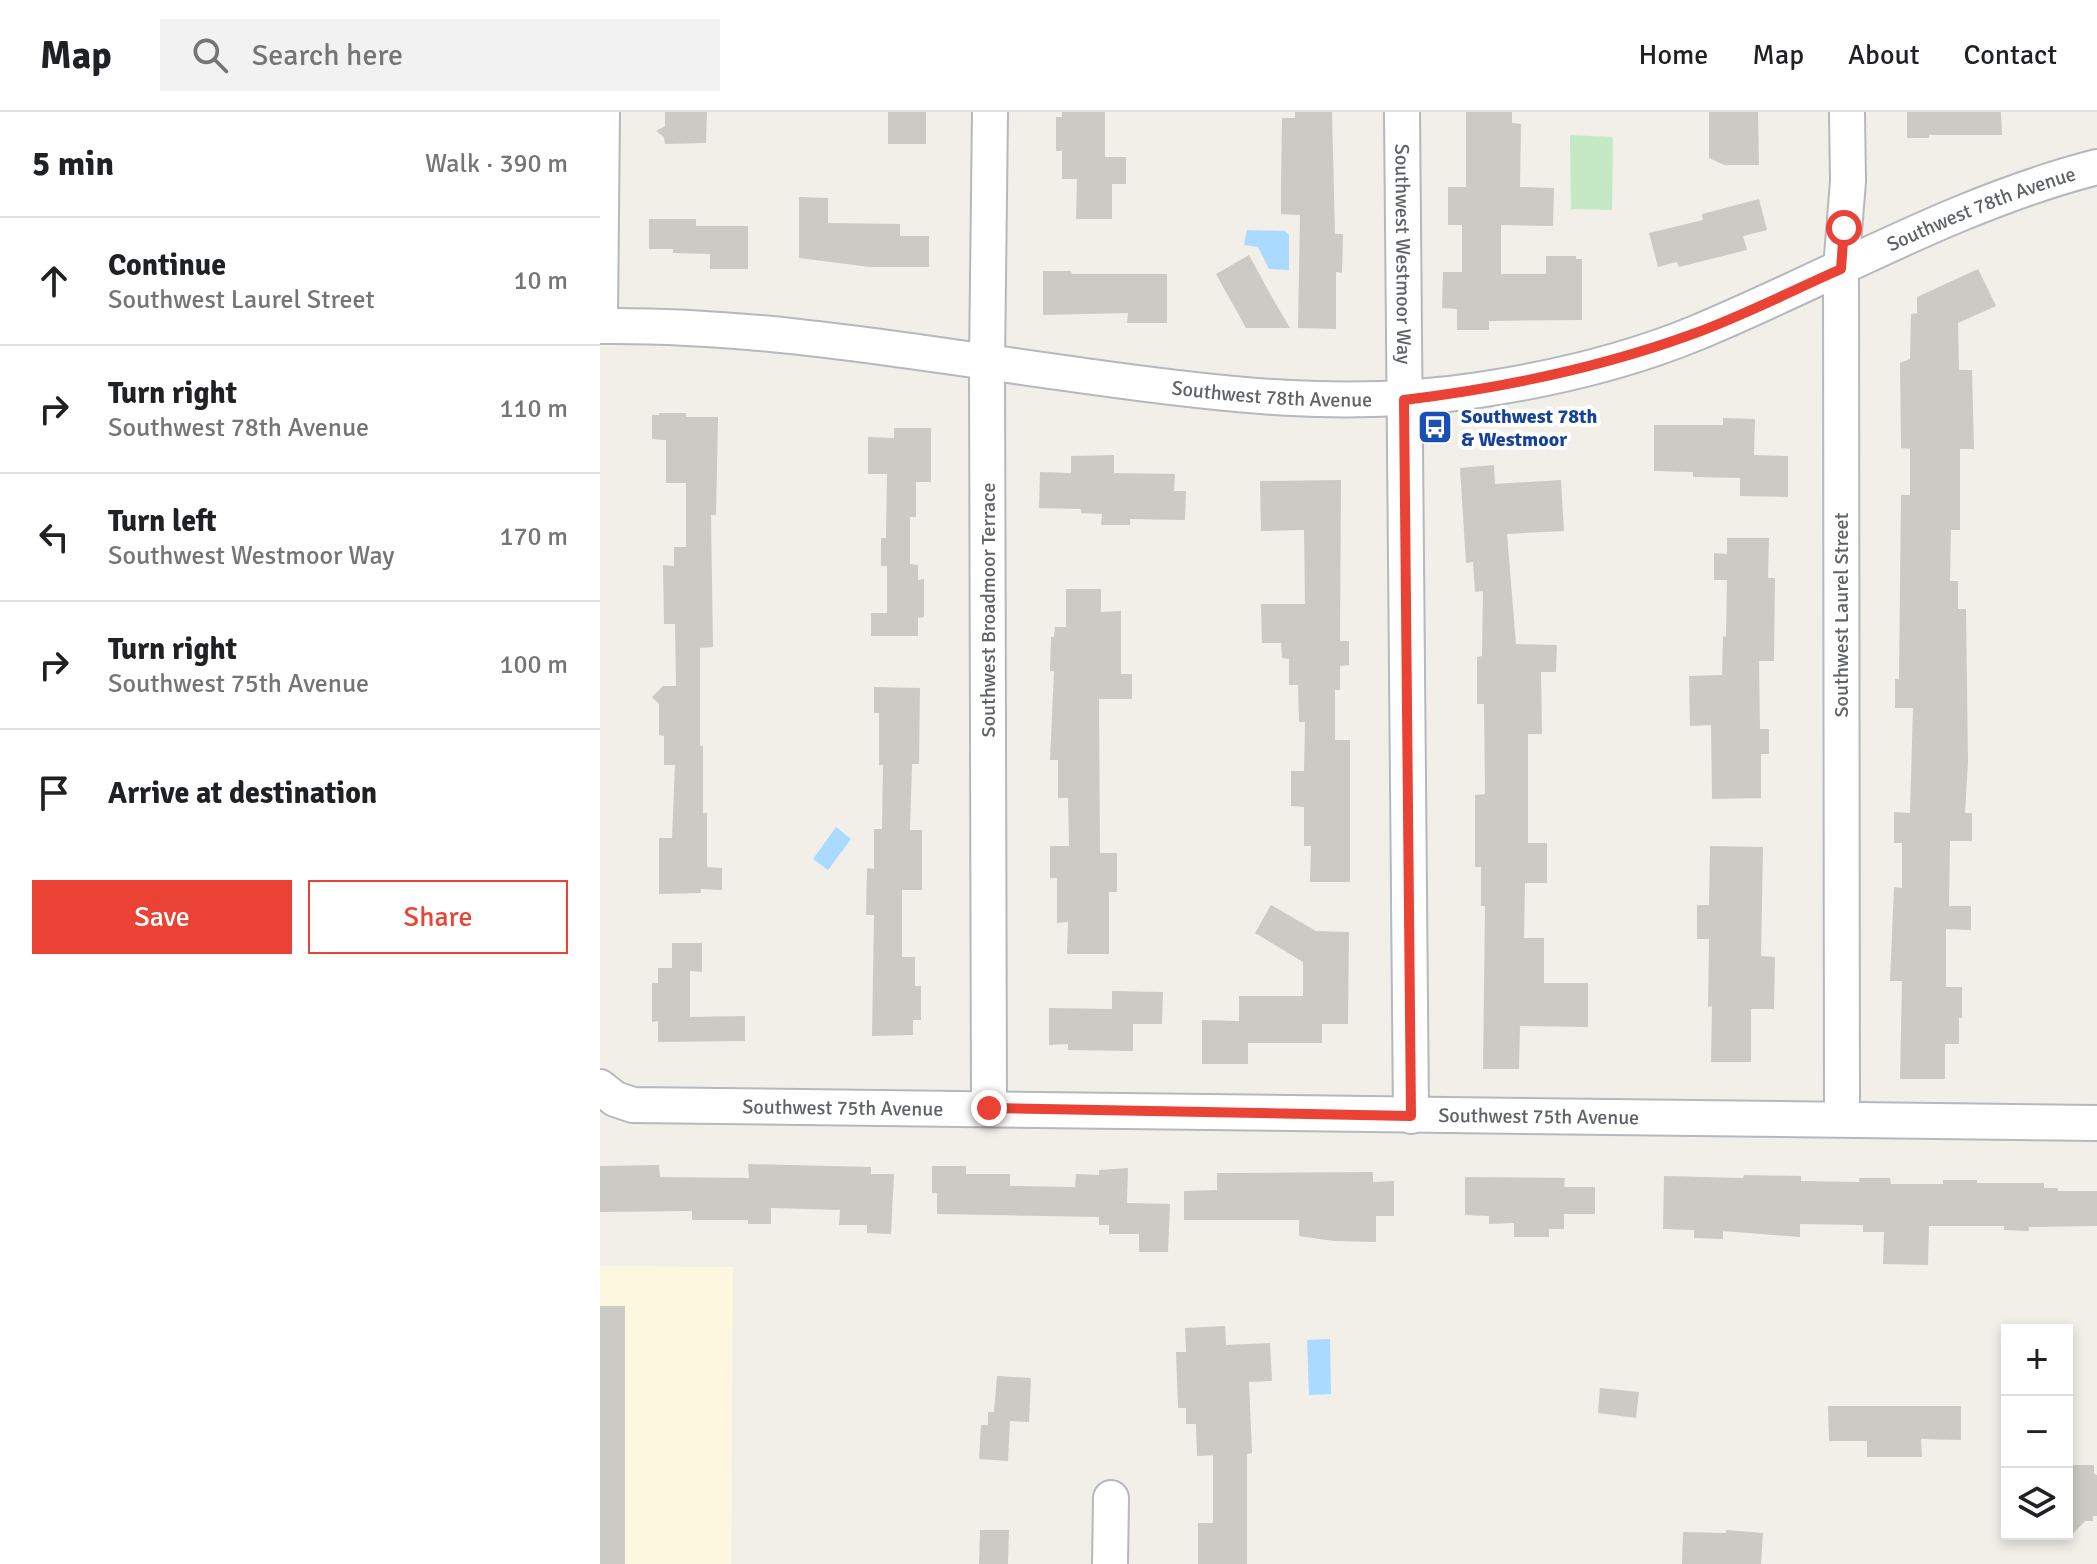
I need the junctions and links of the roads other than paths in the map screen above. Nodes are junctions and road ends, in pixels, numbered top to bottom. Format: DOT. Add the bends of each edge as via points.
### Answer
graph roads {
  1 [pos="602,112"];
  2 [pos="990,112"];
  3 [pos="1402,112"];
  4 [pos="1847,112"];
  5 [pos="2097,167"];
  6 [pos="1841,269"];
  7 [pos="600,315"];
  8 [pos="600,326"];
  9 [pos="987,363"];
  10 [pos="1404,400"];
  11 [pos="600,1087"];
  12 [pos="989,1108"];
  13 [pos="1411,1116"];
  14 [pos="1842,1119"];
  15 [pos="2097,1123"];
  16 [pos="1111,1498"];
  17 [pos="1110,1564"];
  1 -- 7 [label="street"];
  2 -- 9 [label="street, Southwest Broadmoor Terrace"];
  3 -- 10 [label="street, Southwest Westmoor Way"];
  4 -- 6 [label="street, Southwest Laurel Street"];
  5 -- 6 [label="street, Southwest 78th Avenue" via="1973,209"];
  6 -- 10 [label="street, Southwest 78th Avenue" via="1693,334 1626,357 1553,377"];
  6 -- 14 [label="street, Southwest Laurel Street"];
  8 -- 9 [label="street, Southwest 78th Avenue" via="826,339"];
  9 -- 10 [label="street, Southwest 78th Avenue" via="1218,393"];
  9 -- 12 [label="street, Southwest Broadmoor Terrace"];
  10 -- 13 [label="street, Southwest Westmoor Way"];
  11 -- 12 [label="street, Southwest 75th Avenue" via="633,1105"];
  12 -- 13 [label="street, Southwest 75th Avenue"];
  13 -- 14 [label="street, Southwest 75th Avenue"];
  14 -- 15 [label="street, Southwest 75th Avenue"];
  16 -- 17 [label="street"];
}
